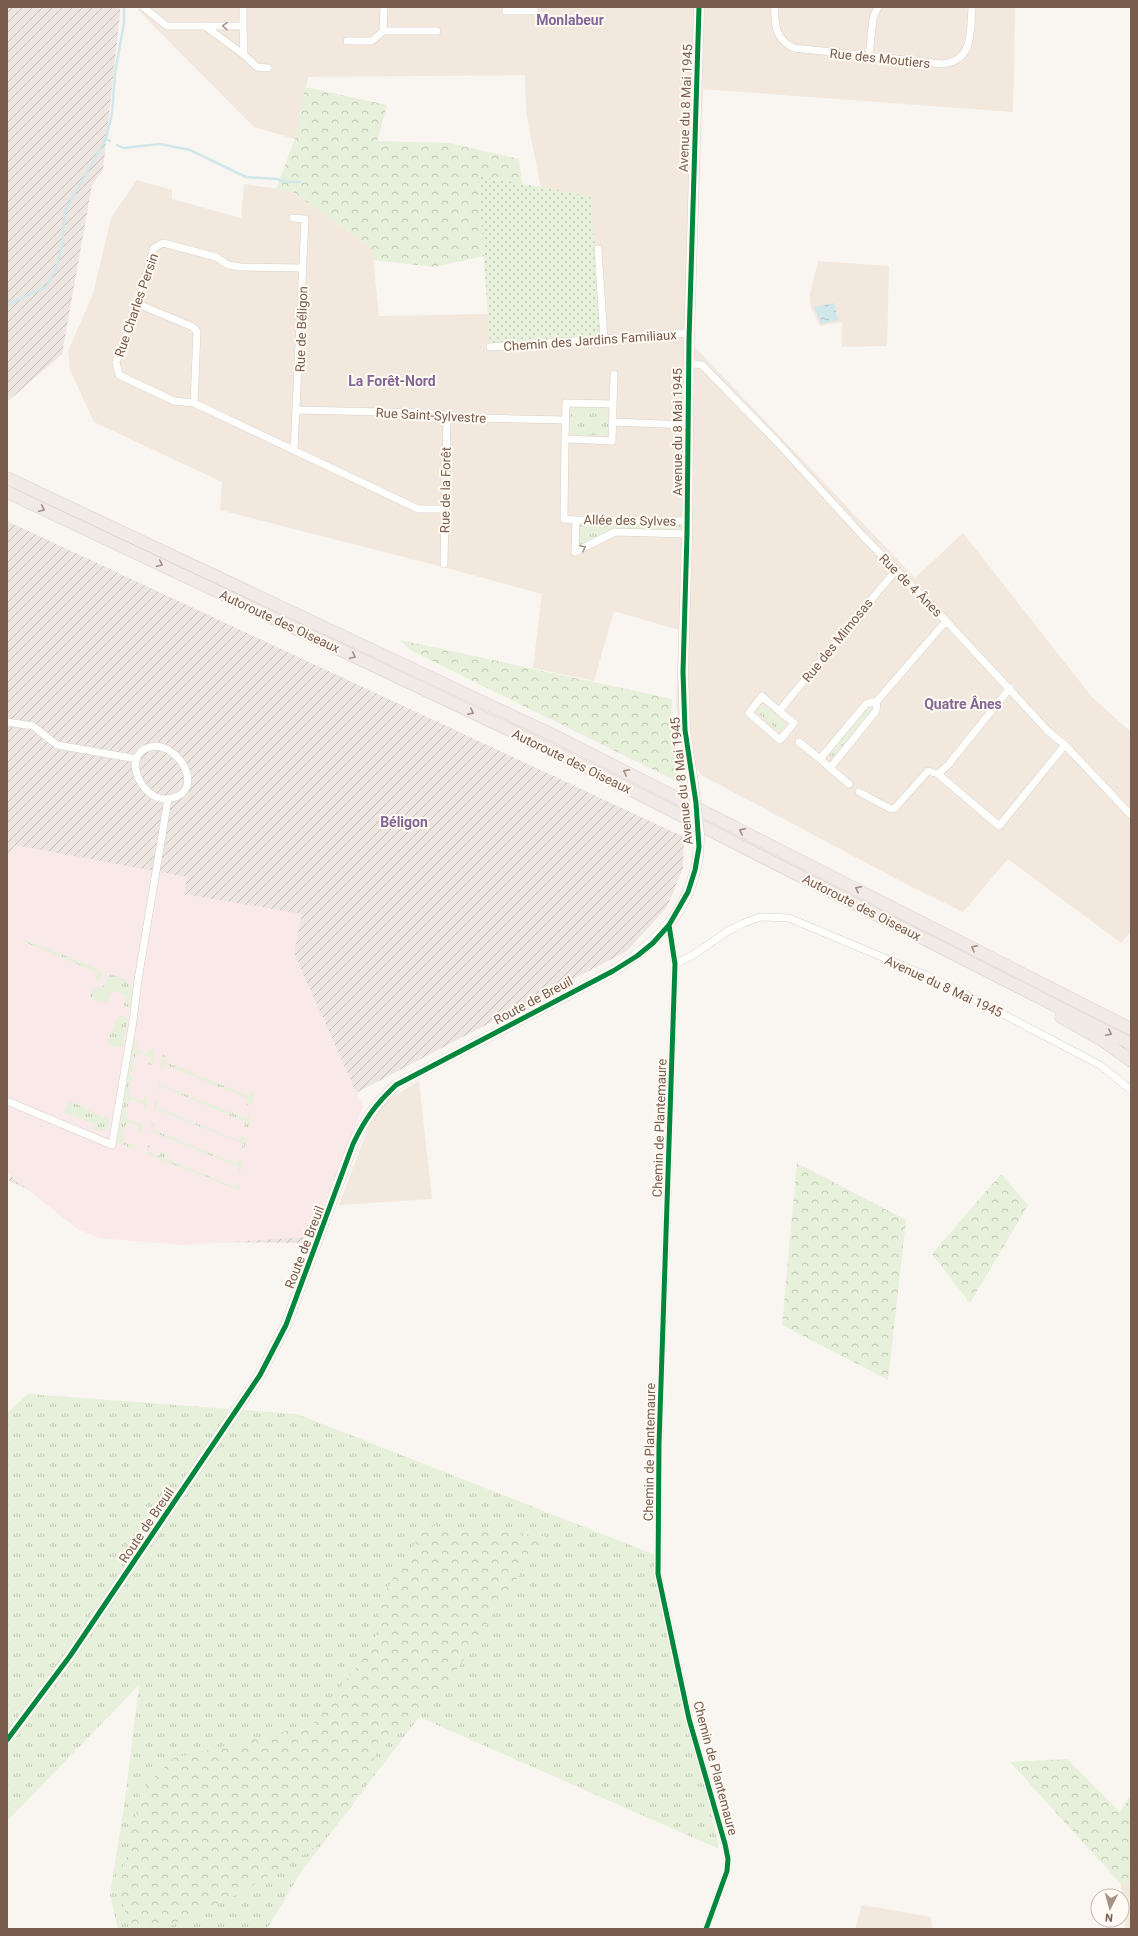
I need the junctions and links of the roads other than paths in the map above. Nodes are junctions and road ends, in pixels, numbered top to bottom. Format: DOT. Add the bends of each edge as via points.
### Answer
graph roads {
  1 [pos="143,7"];
  2 [pos="243,7"];
  3 [pos="384,7"];
  4 [pos="506,7"];
  5 [pos="534,7"];
  6 [pos="699,7"];
  7 [pos="775,7"];
  8 [pos="878,7"];
  9 [pos="972,7"];
  10 [pos="205,26"];
  11 [pos="243,26"];
  12 [pos="383,30"];
  13 [pos="437,31"];
  14 [pos="347,41"];
  15 [pos="244,55"];
  16 [pos="869,57"];
  17 [pos="268,68"];
  18 [pos="293,218"];
  19 [pos="598,249"];
  20 [pos="303,268"];
  21 [pos="138,304"];
  22 [pos="689,333"];
  23 [pos="604,339"];
  24 [pos="490,348"];
  25 [pos="688,363"];
  26 [pos="614,374"];
  27 [pos="194,403"];
  28 [pos="613,404"];
  29 [pos="297,410"];
  30 [pos="447,415"];
  31 [pos="565,420"];
  32 [pos="612,422"];
  33 [pos="688,425"];
  34 [pos="565,440"];
  35 [pos="294,450"];
  36 [pos="7,478"];
  37 [pos="7,492"];
  38 [pos="445,509"];
  39 [pos="576,520"];
  40 [pos="687,521"];
  41 [pos="687,534"];
  42 [pos="444,564"];
  43 [pos="896,570"];
  44 [pos="946,621"];
  45 [pos="1010,688"];
  46 [pos="877,701"];
  47 [pos="779,711"];
  48 [pos="7,722"];
  49 [pos="799,742"];
  50 [pos="1065,745"];
  51 [pos="136,759"];
  52 [pos="820,759"];
  53 [pos="830,768"];
  54 [pos="938,774"];
  55 [pos="849,784"];
  56 [pos="859,792"];
  57 [pos="168,799"];
  58 [pos="1131,815"];
  59 [pos="698,857"];
  60 [pos="669,925"];
  61 [pos="949,952"];
  62 [pos="675,964"];
  63 [pos="1008,966"];
  64 [pos="1131,1020"];
  65 [pos="1131,1029"];
  66 [pos="1131,1044"];
  67 [pos="1131,1061"];
  68 [pos="1131,1090"];
  69 [pos="7,1101"];
  70 [pos="7,1740"];
  71 [pos="706,1929"];
  1 -- 10 [label="street" via="167,26"];
  2 -- 11 [label="street"];
  3 -- 12 [label="street"];
  4 -- 5 [label="street" via="506,11 534,11"];
  6 -- 22 [label="street, Avenue du 8 Mai 1945"];
  7 -- 16 [label="street, Rue des Moutiers" via="775,26 778,34 789,46"];
  8 -- 16 [label="street" via="873,18"];
  9 -- 16 [label="street, Rue des Moutiers" via="968,46 965,53 955,61 942,64"];
  11 -- 10 [label="street, one-way"];
  10 -- 15 [label="street"];
  11 -- 15 [label="street"];
  12 -- 13 [label="street"];
  12 -- 14 [label="street" via="372,41"];
  15 -- 17 [label="street" via="257,67"];
  18 -- 20 [label="street, Rue de Béligon" via="305,219"];
  19 -- 23 [label="street"];
  20 -- 21 [label="street, Rue Charles Persin" via="228,265 216,258 163,243 154,248"];
  20 -- 29 [label="street, Rue de Béligon"];
  21 -- 27 [label="street" via="193,327 197,332"];
  21 -- 27 [label="street, Rue Charles Persin" via="116,362 119,375 174,401"];
  22 -- 23 [label="street, Chemin des Jardins Familiaux"];
  22 -- 25 [label="street, Avenue du 8 Mai 1945"];
  23 -- 24 [label="street, Chemin des Jardins Familiaux"];
  25 -- 33 [label="street, Avenue du 8 Mai 1945"];
  25 -- 43 [label="street, Rue de 4 Ânes" via="702,365"];
  26 -- 28 [label="street"];
  27 -- 35 [label="street, Rue Charles Persin"];
  28 -- 31 [label="street" via="566,403"];
  28 -- 32 [label="street"];
  29 -- 30 [label="street, Rue Saint-Sylvestre"];
  29 -- 35 [label="street, Rue de Béligon"];
  30 -- 31 [label="street, Rue Saint-Sylvestre"];
  30 -- 38 [label="street, Rue de la Forêt"];
  31 -- 34 [label="street"];
  32 -- 33 [label="street"];
  32 -- 34 [label="street" via="612,440"];
  33 -- 40 [label="street, Avenue du 8 Mai 1945"];
  34 -- 39 [label="street" via="564,519"];
  35 -- 38 [label="street, Rue Charles Persin" via="418,509"];
  63 -- 36 [label="highway, Autoroute des Oiseaux, one-way" via="552,734"];
  37 -- 61 [label="highway, Autoroute des Oiseaux, one-way" via="556,752"];
  38 -- 42 [label="street, Rue de la Forêt"];
  39 -- 40 [label="street, Allée des Sylves"];
  39 -- 41 [label="street, Allée des Sylves, one-way" via="575,552 615,532"];
  40 -- 41 [label="street, Avenue du 8 Mai 1945"];
  41 -- 59 [label="street, Avenue du 8 Mai 1945, bridge" via="683,672 685,730 699,834"];
  43 -- 44 [label="street, Rue de 4 Ânes"];
  43 -- 47 [label="street, Rue des Mimosas"];
  44 -- 45 [label="street, Rue de 4 Ânes"];
  44 -- 46 [label="street"];
  45 -- 50 [label="street, Rue de 4 Ânes"];
  45 -- 54 [label="street"];
  46 -- 52 [label="street" via="866,704"];
  46 -- 53 [label="street" via="876,711"];
  47 -- 47 [label="street" via="762,696 749,713 780,740 794,724"];
  48 -- 51 [label="street" via="33,726 57,745"];
  49 -- 52 [label="street"];
  50 -- 54 [label="street" via="998,826"];
  50 -- 58 [label="street, Rue de 4 Ânes"];
  51 -- 57 [label="street" via="135,771 142,784 156,796"];
  51 -- 57 [label="street" via="144,750 157,746 169,750 181,761 188,772 187,784 181,792"];
  52 -- 53 [label="street"];
  53 -- 55 [label="street"];
  54 -- 56 [label="street" via="928,771 895,808 891,809"];
  57 -- 69 [label="street" via="112,1145"];
  59 -- 60 [label="street, Route de Breuil" via="688,892"];
  60 -- 62 [label="street"];
  60 -- 70 [label="street, Route de Breuil" via="637,956 614,971 396,1086 377,1102 353,1144 286,1325 260,1375 70,1656"];
  61 -- 66 [label="highway, Autoroute des Oiseaux, one-way"];
  61 -- 67 [label="highway" via="1102,1040"];
  62 -- 68 [label="street, Avenue du 8 Mai 1945" via="744,923 760,918 789,918 957,990 1100,1065"];
  62 -- 71 [label="street, Chemin de Plantemaure" via="658,1574 689,1719 728,1859 727,1871"];
  63 -- 64 [label="highway"];
  63 -- 65 [label="highway, Autoroute des Oiseaux"];
}
